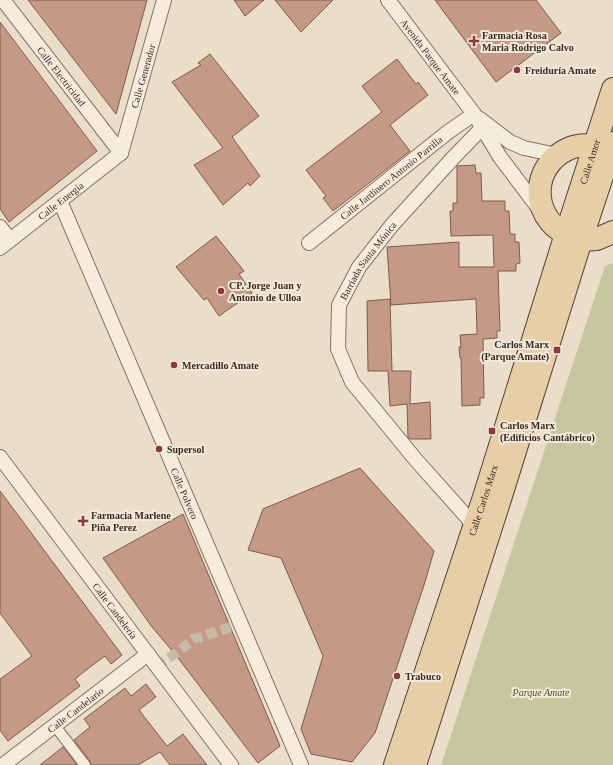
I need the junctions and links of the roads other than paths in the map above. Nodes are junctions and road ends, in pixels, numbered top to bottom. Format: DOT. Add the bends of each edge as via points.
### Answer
graph roads {
  1 [pos="3,0"];
  2 [pos="164,0"];
  3 [pos="388,0"];
  4 [pos="613,90"];
  5 [pos="474,114"];
  6 [pos="482,128"];
  7 [pos="608,148"];
  8 [pos="121,153"];
  9 [pos="557,155"];
  10 [pos="60,200"];
  11 [pos="0,227"];
  12 [pos="613,232"];
  13 [pos="566,233"];
  14 [pos="309,243"];
  15 [pos="5,244"];
  16 [pos="0,457"];
  17 [pos="474,524"];
  18 [pos="148,654"];
  19 [pos="54,726"];
  20 [pos="3,765"];
  21 [pos="85,765"];
  22 [pos="231,765"];
  23 [pos="301,765"];
  24 [pos="395,765"];
  25 [pos="415,765"];
  1 -- 8 [label="street, Calle Electricidad"];
  2 -- 8 [label="street, Calle Generador"];
  3 -- 5 [label="street, Avenida Parque Amate"];
  4 -- 7 [label="main road, Calle Amor"];
  5 -- 6 [label="street, Avenida Parque Amate"];
  5 -- 9 [label="street, Avenida Parque Amate" via="510,142 524,148"];
  5 -- 14 [label="street, Calle Jardinero Antonio Parrilla"];
  6 -- 13 [label="street, Avenida Parque Amate" via="500,157"];
  6 -- 17 [label="street, Barriada Santa Mónica" via="392,225 359,267 339,305 338,349 352,382 416,460"];
  7 -- 9 [label="main road" via="582,145 569,148"];
  7 -- 13 [label="main road, Calle Amor"];
  8 -- 10 [label="street, Calle Energía"];
  9 -- 13 [label="main road" via="541,180 539,196 543,211"];
  10 -- 15 [label="street, Calle Energía"];
  10 -- 23 [label="street, Calle Polvero"];
  11 -- 15 [label="street"];
  12 -- 13 [label="main road" via="597,239"];
  13 -- 17 [label="main road, Calle Carlos Marx"];
  13 -- 25 [label="main road, Calle Carlos Marx" via="500,499"];
  16 -- 18 [label="street, Calle Candelería"];
  17 -- 24 [label="main road, Calle Carlos Marx"];
  18 -- 19 [label="street, Calle Candelario"];
  18 -- 22 [label="street, Calle Candelería"];
  19 -- 20 [label="street, Calle Candelario"];
  19 -- 21 [label="street"];
}
